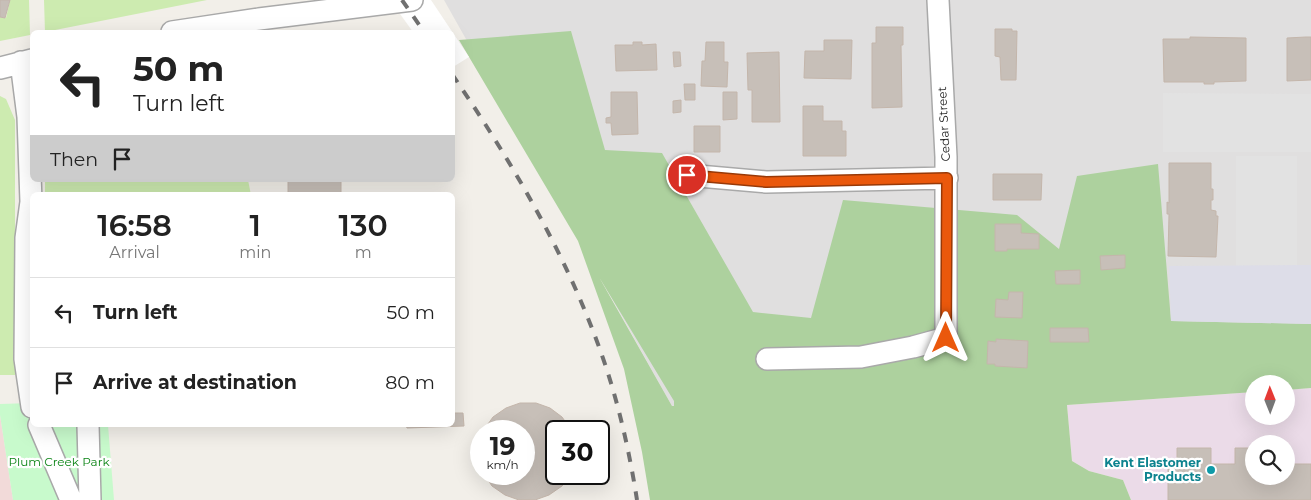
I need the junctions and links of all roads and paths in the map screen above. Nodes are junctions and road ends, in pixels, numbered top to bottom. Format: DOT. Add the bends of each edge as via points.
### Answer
graph roads {
  1 [pos="412,0"];
  2 [pos="938,0"];
  3 [pos="185,30"];
  4 [pos="27,61"];
  5 [pos="0,68"];
  6 [pos="30,160"];
  7 [pos="687,175"];
  8 [pos="947,178"];
  9 [pos="30,215"];
  10 [pos="767,359"];
  11 [pos="30,393"];
  12 [pos="40,427"];
  13 [pos="88,427"];
  14 [pos="70,500"];
  15 [pos="90,500"];
  1 -- 3 [label="street"];
  2 -- 8 [label="street, Cedar Street"];
  4 -- 5 [label="street"];
  4 -- 6 [label="street"];
  7 -- 8 [label="street" via="766,182"];
  8 -- 10 [label="street, Cedar Street" via="946,338 861,357"];
  9 -- 11 [label="street" via="26,238 24,330"];
  12 -- 14 [label="street"];
  13 -- 15 [label="street"];
}
